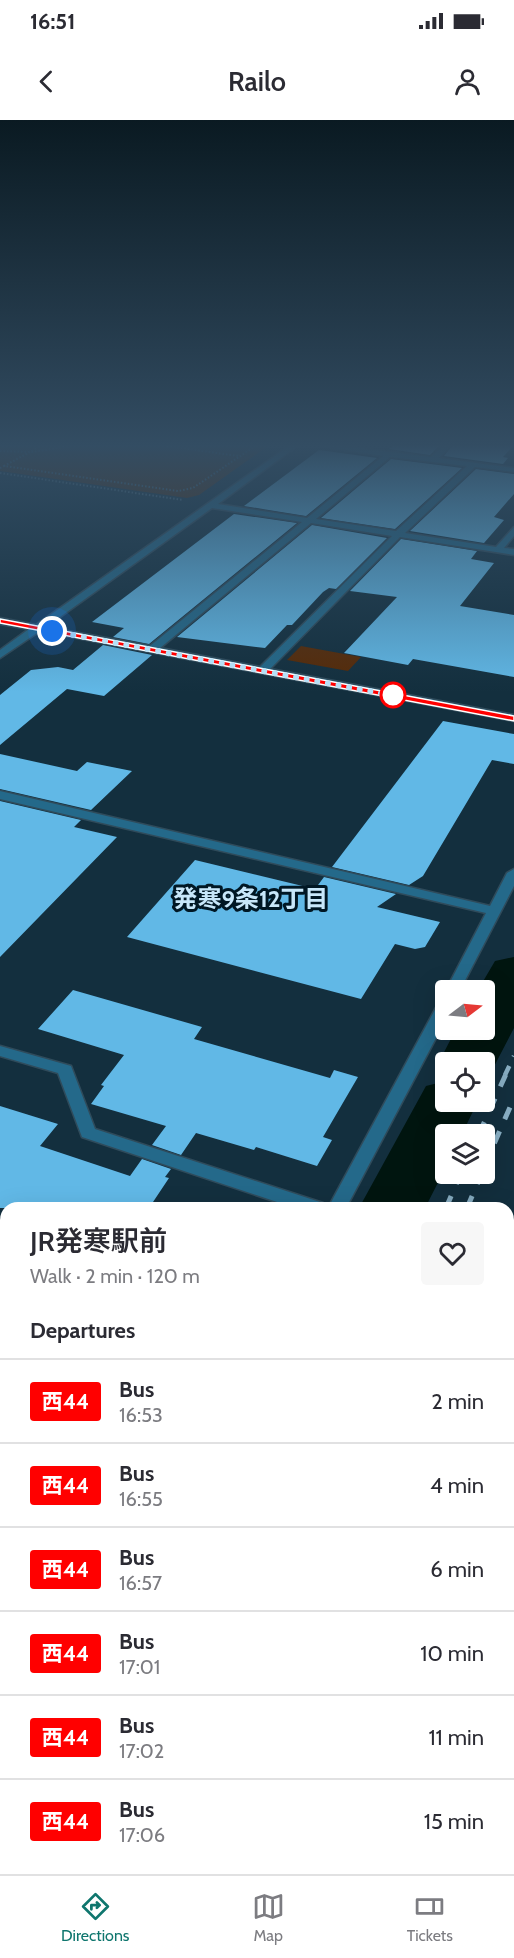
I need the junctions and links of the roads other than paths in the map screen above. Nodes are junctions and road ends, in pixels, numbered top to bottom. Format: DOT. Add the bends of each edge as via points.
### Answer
graph roads {
  1 [pos="178,528"];
  2 [pos="299,528"];
  3 [pos="351,528"];
  4 [pos="405,528"];
  5 [pos="514,530"];
  6 [pos="397,535"];
  7 [pos="499,549"];
  8 [pos="514,552"];
  9 [pos="0,621"];
  10 [pos="37,628"];
  11 [pos="153,649"];
  12 [pos="0,655"];
  13 [pos="262,671"];
  14 [pos="514,718"];
  15 [pos="0,795"];
  16 [pos="514,873"];
  17 [pos="495,911"];
  18 [pos="458,980"];
  19 [pos="435,1025"];
  20 [pos="0,1051"];
  21 [pos="299,1202"];
  22 [pos="340,1202"];
  1 -- 10 [label="street"];
  2 -- 11 [label="street"];
  3 -- 6 [label="street"];
  4 -- 6 [label="street"];
  5 -- 7 [label="street"];
  6 -- 7 [label="street"];
  6 -- 13 [label="street"];
  7 -- 8 [label="street"];
  9 -- 10 [label="street"];
  10 -- 11 [label="street"];
  10 -- 12 [label="street"];
  11 -- 13 [label="street"];
  13 -- 14 [label="street"];
  15 -- 17 [label="street"];
  16 -- 17 [label="street"];
  17 -- 18 [label="street"];
  19 -- 22 [label="street"];
  20 -- 21 [label="street" via="65,1070 88,1132"];
}
